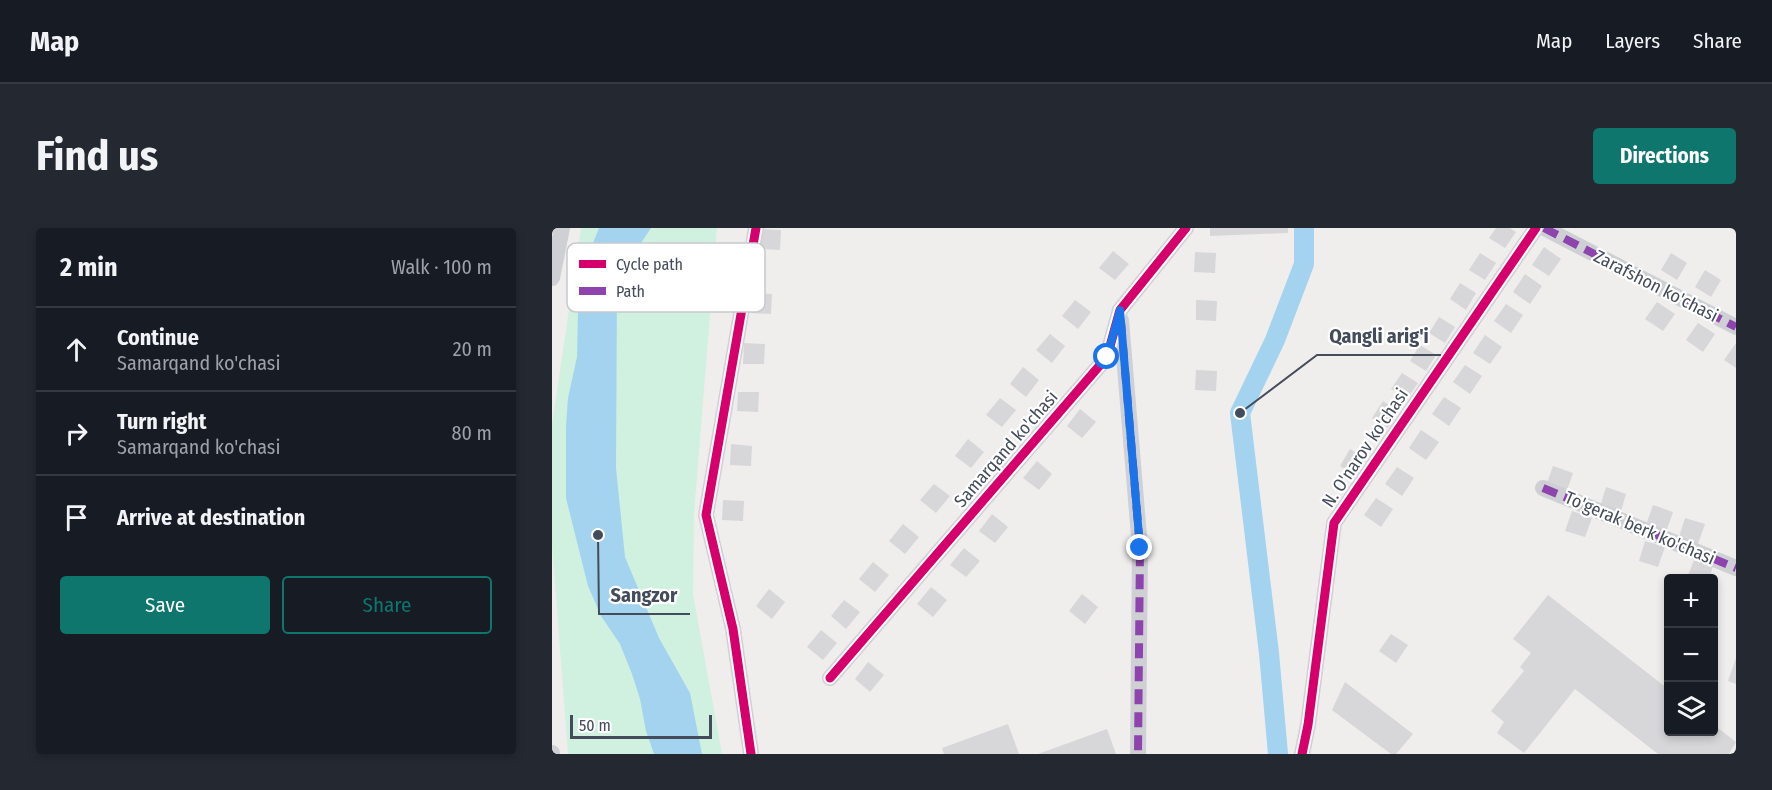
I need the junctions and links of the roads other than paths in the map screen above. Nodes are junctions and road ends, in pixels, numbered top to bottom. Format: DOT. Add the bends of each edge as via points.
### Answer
graph roads {
  1 [pos="562,228"];
  2 [pos="756,228"];
  3 [pos="1186,228"];
  4 [pos="1536,228"];
  5 [pos="1544,228"];
  6 [pos="753,243"];
  7 [pos="552,278"];
  8 [pos="1120,310"];
  9 [pos="741,312"];
  10 [pos="1736,327"];
  11 [pos="1543,488"];
  12 [pos="1736,568"];
  13 [pos="830,678"];
  14 [pos="751,754"];
  15 [pos="1138,754"];
  16 [pos="1302,754"];
  1 -- 7 [label="street"];
  2 -- 6 [label="street"];
  3 -- 8 [label="street, Samarqand ko'chasi"];
  4 -- 16 [label="street, N. O'narov ko'chasi" via="1334,523"];
  5 -- 10 [label="street, Zarafshon ko'chasi"];
  8 -- 13 [label="street, Samarqand ko'chasi" via="1107,357"];
  8 -- 15 [label="street" via="1140,548"];
  9 -- 14 [label="street" via="706,515 734,629"];
  11 -- 12 [label="street, To'gerak berk ko'chasi"];
}
